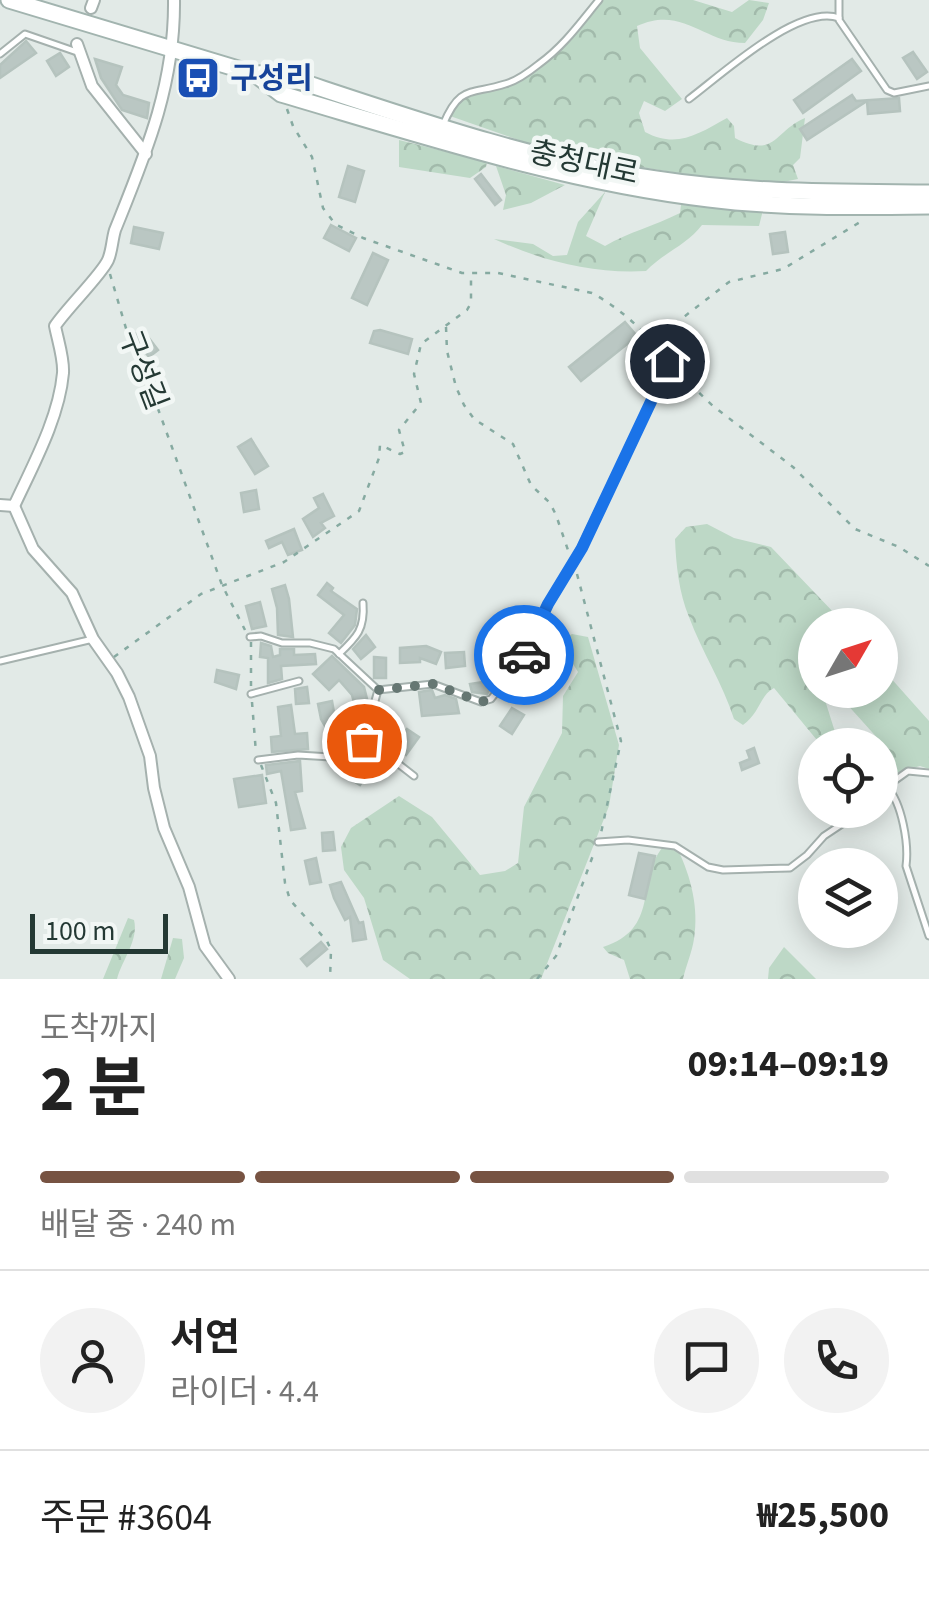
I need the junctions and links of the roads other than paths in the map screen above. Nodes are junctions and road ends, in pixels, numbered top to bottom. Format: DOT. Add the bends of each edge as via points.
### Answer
graph roads {
  1 [pos="9,0"];
  2 [pos="174,0"];
  3 [pos="599,0"];
  4 [pos="839,0"];
  5 [pos="839,18"];
  6 [pos="77,48"];
  7 [pos="172,50"];
  8 [pos="0,54"];
  9 [pos="255,74"];
  10 [pos="929,86"];
  11 [pos="688,99"];
  12 [pos="442,128"];
  13 [pos="146,154"];
  14 [pos="928,194"];
  15 [pos="667,361"];
  16 [pos="0,506"];
  17 [pos="14,506"];
  18 [pos="362,603"];
  19 [pos="250,638"];
  20 [pos="93,639"];
  21 [pos="339,654"];
  22 [pos="0,661"];
  23 [pos="299,681"];
  24 [pos="378,690"];
  25 [pos="251,694"];
  26 [pos="365,738"];
  27 [pos="258,760"];
  28 [pos="929,774"];
  29 [pos="414,776"];
  30 [pos="898,779"];
  31 [pos="898,806"];
  32 [pos="836,828"];
  33 [pos="598,842"];
  34 [pos="929,936"];
  35 [pos="229,979"];
  1 -- 7 [label="main road, 충청대로"];
  2 -- 7 [label="street"];
  3 -- 12 [label="lane" via="540,64 504,85 469,92 451,107"];
  4 -- 5 [label="lane"];
  5 -- 10 [label="lane" via="887,90"];
  5 -- 11 [label="lane" via="798,23"];
  6 -- 8 [label="lane" via="25,34"];
  6 -- 13 [label="street" via="92,86"];
  7 -- 9 [label="main road, 충청대로"];
  7 -- 13 [label="street"];
  9 -- 12 [label="main road, 충청대로" via="275,73"];
  9 -- 14 [label="main road, 충청대로" via="281,94 622,185 710,199 886,206"];
  12 -- 14 [label="main road, 충청대로" via="656,179"];
  13 -- 17 [label="street" via="107,263 55,326 64,370 40,450"];
  15 -- 24 [label="lane" via="573,564 522,658 491,699 481,702 433,684"];
  16 -- 17 [label="street"];
  17 -- 20 [label="street" via="33,549 62,578"];
  18 -- 21 [label="lane" via="360,635"];
  19 -- 21 [label="lane" via="310,643"];
  20 -- 22 [label="lane"];
  20 -- 35 [label="street" via="142,728 164,828 204,946"];
  21 -- 24 [label="lane"];
  23 -- 25 [label="lane"];
  24 -- 26 [label="lane"];
  26 -- 27 [label="lane" via="331,757"];
  26 -- 29 [label="lane"];
  28 -- 30 [label="lane" via="908,771"];
  31 -- 34 [label="lane" via="906,866"];
  32 -- 33 [label="lane" via="790,868 723,870 675,846"];
}
